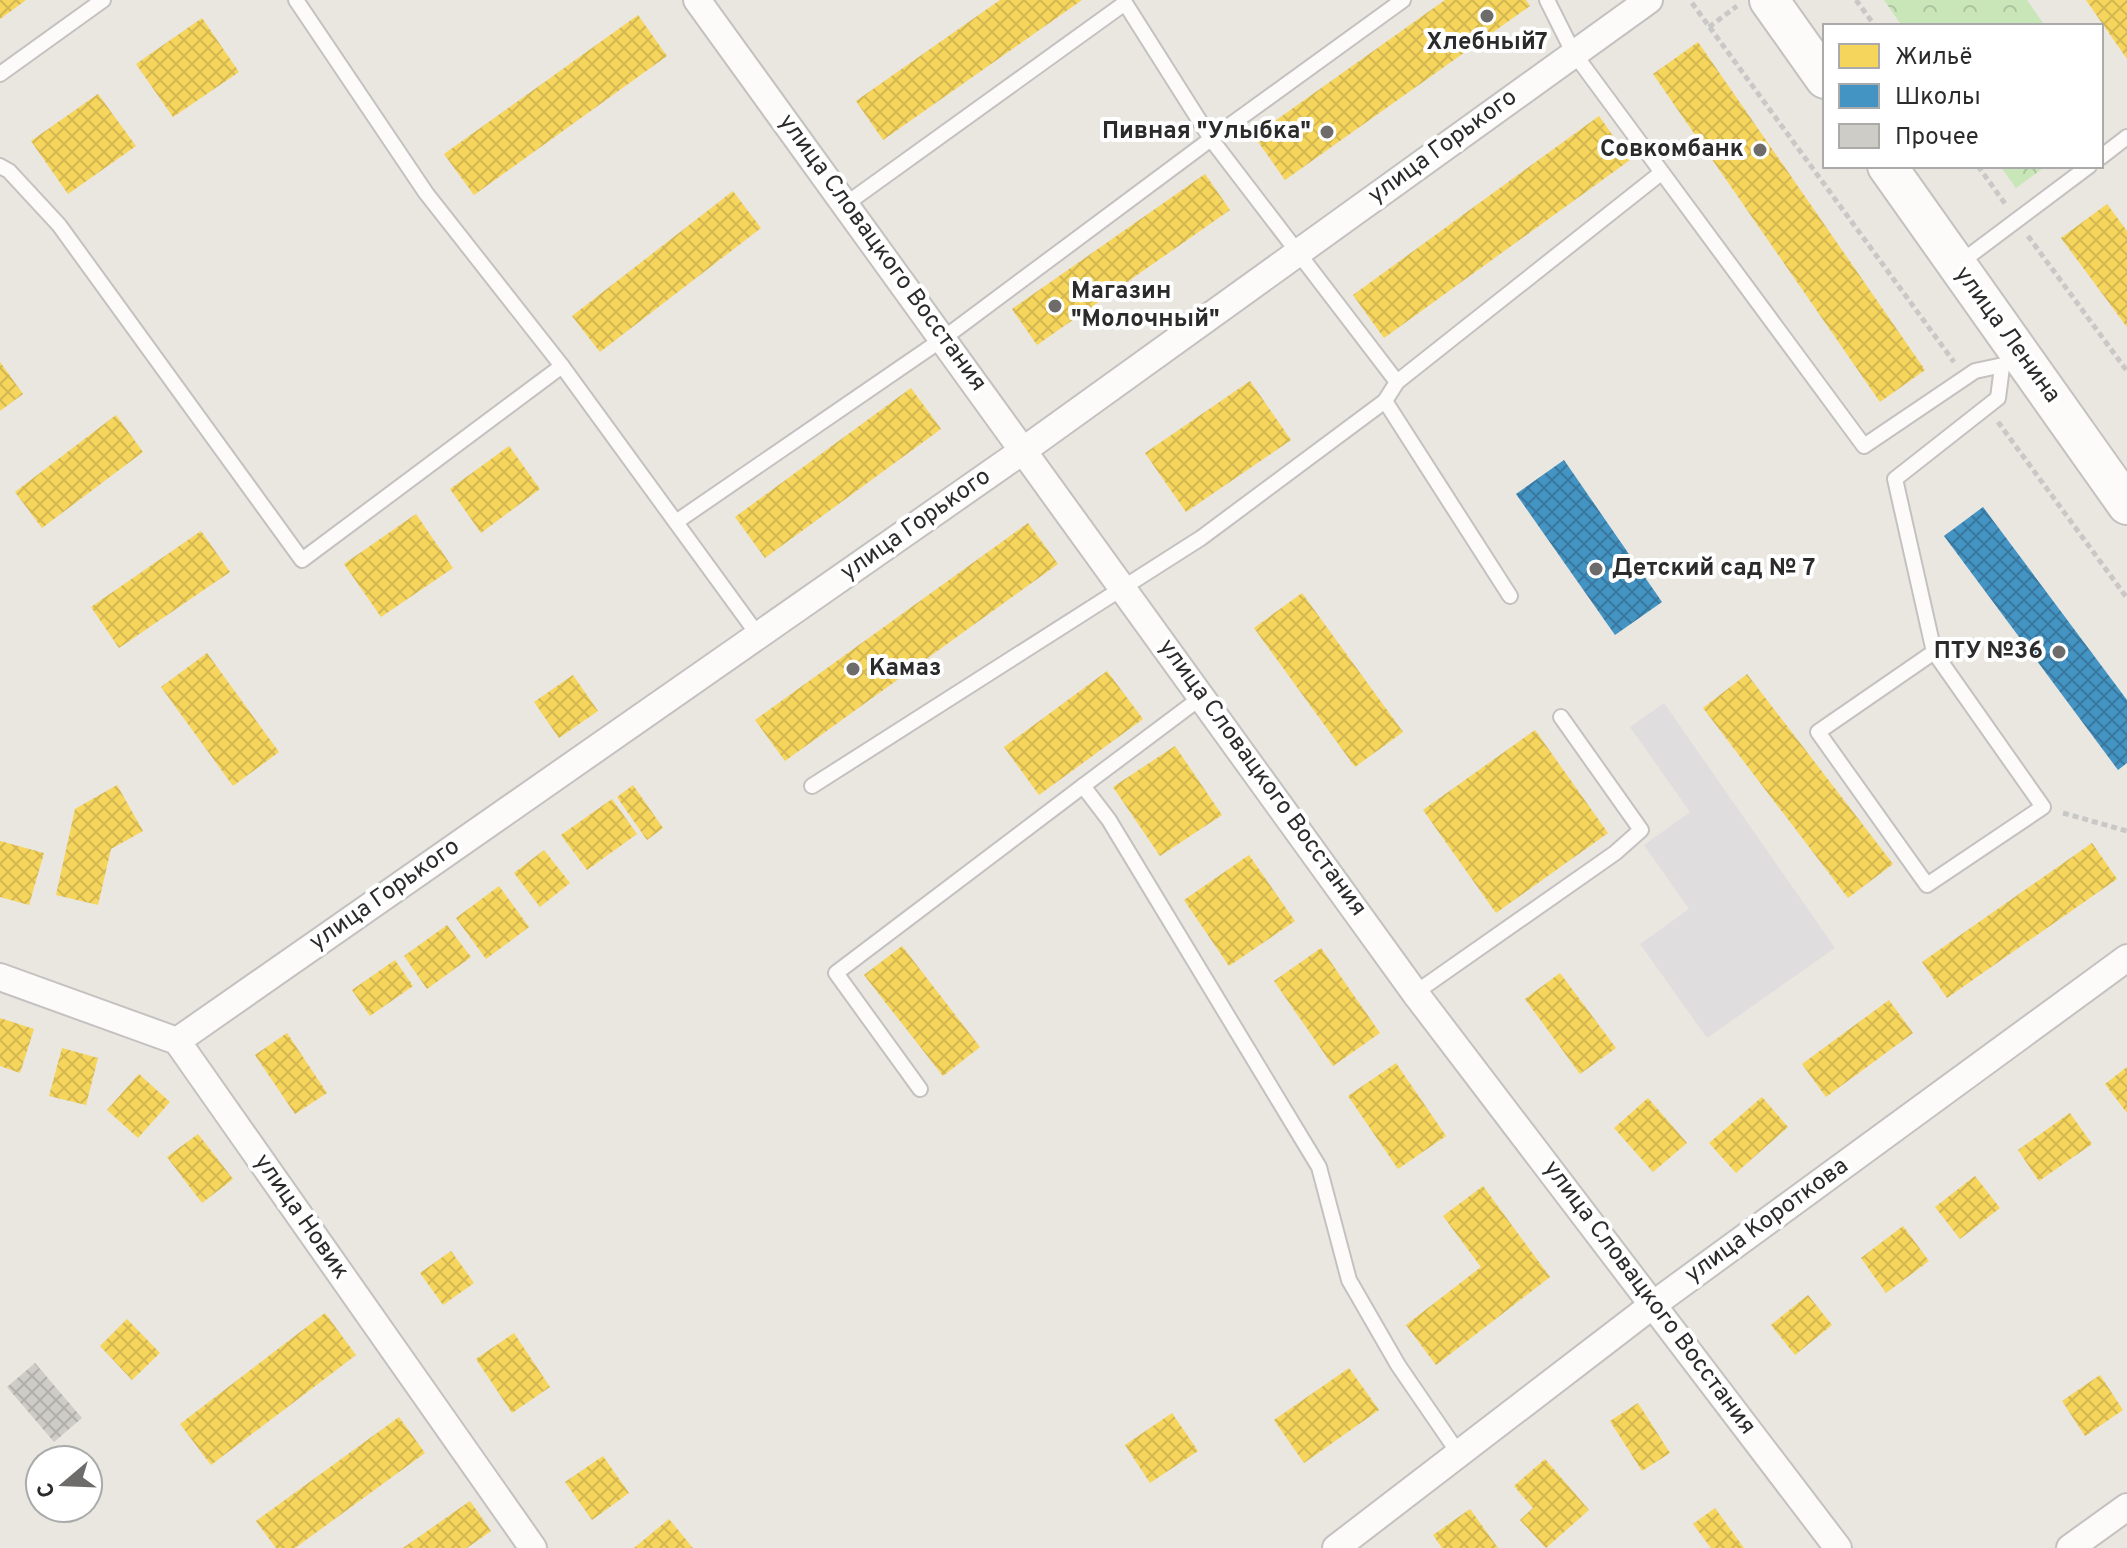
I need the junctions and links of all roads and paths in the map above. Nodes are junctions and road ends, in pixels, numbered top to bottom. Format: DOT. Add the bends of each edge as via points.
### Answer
graph roads {
  1 [pos="103,0"];
  2 [pos="296,0"];
  3 [pos="697,0"];
  4 [pos="1403,0"];
  5 [pos="1547,0"];
  6 [pos="1649,0"];
  7 [pos="1769,0"];
  8 [pos="1856,0"];
  9 [pos="1127,1"];
  10 [pos="1692,3"];
  11 [pos="1732,10"];
  12 [pos="1874,24"];
  13 [pos="1709,27"];
  14 [pos="1573,52"];
  15 [pos="0,74"];
  16 [pos="1823,76"];
  17 [pos="2127,137"];
  18 [pos="1211,139"];
  19 [pos="2103,155"];
  20 [pos="0,166"];
  21 [pos="1888,168"];
  22 [pos="1979,168"];
  23 [pos="2086,168"];
  24 [pos="1661,173"];
  25 [pos="846,204"];
  26 [pos="2015,217"];
  27 [pos="2024,230"];
  28 [pos="1299,253"];
  29 [pos="1957,265"];
  30 [pos="944,338"];
  31 [pos="2012,362"];
  32 [pos="562,366"];
  33 [pos="2127,371"];
  34 [pos="1965,377"];
  35 [pos="1397,382"];
  36 [pos="1385,401"];
  37 [pos="1987,407"];
  38 [pos="1024,450"];
  39 [pos="2125,497"];
  40 [pos="676,522"];
  41 [pos="1123,584"];
  42 [pos="1510,596"];
  43 [pos="2127,598"];
  44 [pos="758,635"];
  45 [pos="1934,652"];
  46 [pos="1203,696"];
  47 [pos="1561,717"];
  48 [pos="812,786"];
  49 [pos="1083,786"];
  50 [pos="2043,807"];
  51 [pos="2127,831"];
  52 [pos="2127,958"];
  53 [pos="0,977"];
  54 [pos="1415,993"];
  55 [pos="177,1041"];
  56 [pos="920,1089"];
  57 [pos="1654,1304"];
  58 [pos="1459,1454"];
  59 [pos="2127,1507"];
  60 [pos="533,1548"];
  61 [pos="1336,1548"];
  62 [pos="1838,1548"];
  63 [pos="2070,1548"];
  1 -- 15 [label="lane"];
  2 -- 32 [label="lane" via="426,193"];
  3 -- 25 [label="street, улица Словацкого Восстания"];
  4 -- 18 [label="lane"];
  5 -- 14 [label="lane"];
  6 -- 14 [label="street, улица Горького"];
  7 -- 16 [label="main road"];
  8 -- 12 [label="path"];
  9 -- 18 [label="lane"];
  9 -- 25 [label="lane"];
  10 -- 13 [label="path"];
  11 -- 13 [label="path"];
  13 -- 34 [label="path"];
  14 -- 24 [label="lane"];
  14 -- 28 [label="street, улица Горького"];
  17 -- 19 [label="lane"];
  18 -- 28 [label="lane"];
  18 -- 30 [label="lane"];
  20 -- 32 [label="lane" via="59,225 302,560"];
  21 -- 29 [label="main road, улица Ленина"];
  22 -- 26 [label="path"];
  23 -- 29 [label="lane"];
  24 -- 34 [label="lane" via="1864,446"];
  24 -- 35 [label="lane"];
  25 -- 30 [label="street, улица Словацкого Восстания"];
  27 -- 33 [label="path"];
  28 -- 35 [label="lane"];
  28 -- 38 [label="street, улица Горького"];
  29 -- 31 [label="main road, улица Ленина"];
  30 -- 38 [label="street, улица Словацкого Восстания"];
  30 -- 40 [label="lane"];
  31 -- 34 [label="lane"];
  31 -- 37 [label="lane" via="1998,398"];
  31 -- 39 [label="main road, улица Ленина"];
  32 -- 40 [label="lane"];
  35 -- 36 [label="lane"];
  36 -- 41 [label="lane" via="1201,538"];
  36 -- 42 [label="lane"];
  37 -- 43 [label="path"];
  37 -- 45 [label="lane" via="1895,479"];
  38 -- 41 [label="street, улица Словацкого Восстания"];
  38 -- 44 [label="street, улица Горького"];
  40 -- 44 [label="lane"];
  41 -- 46 [label="street, улица Словацкого Восстания"];
  41 -- 48 [label="lane"];
  44 -- 55 [label="street, улица Горького"];
  45 -- 50 [label="lane"];
  45 -- 50 [label="lane" via="1818,732 1927,885"];
  46 -- 49 [label="lane"];
  46 -- 54 [label="street, улица Словацкого Восстания"];
  47 -- 54 [label="lane" via="1641,830"];
  49 -- 56 [label="lane" via="836,973"];
  49 -- 58 [label="lane" via="1109,820 1319,1167 1349,1280 1398,1365"];
  50 -- 51 [label="path"];
  52 -- 57 [label="street, улица Короткова"];
  53 -- 55 [label="street"];
  54 -- 57 [label="street, улица Словацкого Восстания"];
  55 -- 60 [label="street, улица Новик"];
  57 -- 58 [label="street, улица Короткова"];
  57 -- 62 [label="street, улица Словацкого Восстания"];
  58 -- 61 [label="street, улица Короткова"];
  59 -- 63 [label="street"];
}
